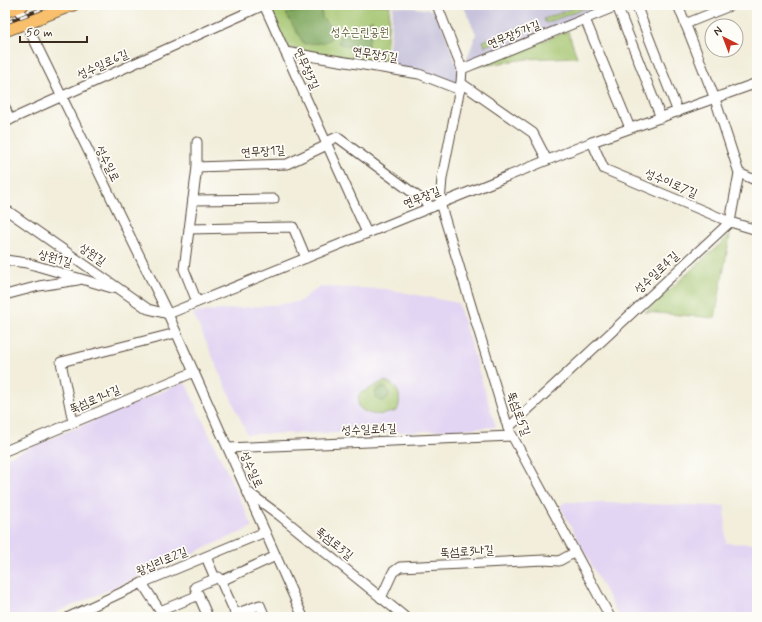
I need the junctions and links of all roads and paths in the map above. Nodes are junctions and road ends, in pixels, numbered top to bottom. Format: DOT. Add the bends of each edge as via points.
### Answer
graph roads {
  1 [pos="73,5"];
  2 [pos="264,5"];
  3 [pos="437,5"];
  4 [pos="618,5"];
  5 [pos="636,5"];
  6 [pos="678,5"];
  7 [pos="732,5"];
  8 [pos="20,6"];
  9 [pos="5,12"];
  10 [pos="585,19"];
  11 [pos="26,23"];
  12 [pos="685,24"];
  13 [pos="5,31"];
  14 [pos="285,52"];
  15 [pos="462,69"];
  16 [pos="757,82"];
  17 [pos="461,87"];
  18 [pos="61,97"];
  19 [pos="715,99"];
  20 [pos="5,107"];
  21 [pos="678,112"];
  22 [pos="661,118"];
  23 [pos="7,121"];
  24 [pos="630,128"];
  25 [pos="197,142"];
  26 [pos="592,142"];
  27 [pos="327,144"];
  28 [pos="546,160"];
  29 [pos="197,167"];
  30 [pos="739,173"];
  31 [pos="757,181"];
  32 [pos="274,199"];
  33 [pos="193,200"];
  34 [pos="436,205"];
  35 [pos="5,209"];
  36 [pos="730,222"];
  37 [pos="189,229"];
  38 [pos="757,230"];
  39 [pos="367,233"];
  40 [pos="306,258"];
  41 [pos="5,260"];
  42 [pos="84,279"];
  43 [pos="121,291"];
  44 [pos="5,295"];
  45 [pos="197,302"];
  46 [pos="168,314"];
  47 [pos="176,334"];
  48 [pos="194,372"];
  49 [pos="73,422"];
  50 [pos="510,432"];
  51 [pos="228,448"];
  52 [pos="5,451"];
  53 [pos="247,491"];
  54 [pos="265,532"];
  55 [pos="570,555"];
  56 [pos="276,556"];
  57 [pos="206,557"];
  58 [pos="218,580"];
  59 [pos="142,584"];
  60 [pos="199,595"];
  61 [pos="381,598"];
  62 [pos="162,614"];
  63 [pos="236,616"];
  64 [pos="69,617"];
  65 [pos="208,617"];
  66 [pos="265,617"];
  67 [pos="303,617"];
  68 [pos="405,617"];
  69 [pos="610,617"];
  1 -- 11 [label="main road"];
  2 -- 14 [label="street, 연무장3길"];
  2 -- 18 [label="street, 성수일로6길"];
  3 -- 15 [label="street"];
  4 -- 10 [label="street, 연무장5가길"];
  4 -- 22 [label="street"];
  5 -- 21 [label="street"];
  6 -- 12 [label="street"];
  7 -- 12 [label="street"];
  8 -- 9 [label="main road"];
  8 -- 11 [label="street, 성수일로"];
  10 -- 15 [label="street, 연무장5가길"];
  10 -- 24 [label="street"];
  11 -- 13 [label="main road"];
  11 -- 18 [label="street, 성수일로"];
  12 -- 19 [label="street"];
  14 -- 17 [label="street, 연무장5길" via="420,74"];
  14 -- 27 [label="street, 연무장3길"];
  15 -- 17 [label="street"];
  16 -- 19 [label="street, 연무장길"];
  17 -- 28 [label="street" via="533,133"];
  17 -- 34 [label="street"];
  18 -- 23 [label="street, 성수일로6길"];
  18 -- 46 [label="street, 성수일로"];
  19 -- 21 [label="street, 연무장길"];
  19 -- 30 [label="street"];
  20 -- 23 [label="street"];
  21 -- 22 [label="street, 연무장길"];
  22 -- 24 [label="street, 연무장길"];
  24 -- 26 [label="street, 연무장길"];
  25 -- 29 [label="street"];
  26 -- 28 [label="street, 연무장길"];
  26 -- 36 [label="street, 성수이로7길" via="604,169"];
  27 -- 29 [label="street, 연무장1길" via="287,164"];
  27 -- 34 [label="street" via="337,137"];
  27 -- 39 [label="street, 연무장3길"];
  28 -- 34 [label="street, 연무장길"];
  29 -- 33 [label="street"];
  30 -- 31 [label="street"];
  30 -- 36 [label="street"];
  32 -- 33 [label="street"];
  33 -- 37 [label="street"];
  34 -- 39 [label="street, 연무장길"];
  34 -- 50 [label="street, 뚝섬로5길"];
  35 -- 43 [label="street, 상원길"];
  36 -- 38 [label="street, 성수이로7길"];
  36 -- 50 [label="street, 성수일로4길"];
  37 -- 40 [label="street" via="293,227"];
  37 -- 45 [label="street" via="184,269"];
  39 -- 40 [label="street, 연무장길"];
  40 -- 45 [label="street, 연무장길"];
  41 -- 42 [label="street, 상원1길"];
  42 -- 43 [label="street, 상원1길"];
  42 -- 44 [label="street" via="39,286"];
  43 -- 46 [label="street, 상원길" via="148,309"];
  45 -- 46 [label="street, 연무장길"];
  46 -- 47 [label="street, 성수일로"];
  47 -- 48 [label="street, 성수일로"];
  47 -- 49 [label="street" via="61,362"];
  48 -- 49 [label="street, 뚝섬로1나길"];
  48 -- 51 [label="street, 성수일로"];
  49 -- 52 [label="street, 뚝섬로1나길"];
  50 -- 51 [label="street, 성수일로4길"];
  50 -- 69 [label="street, 뚝섬로5길"];
  51 -- 53 [label="street, 성수일로"];
  53 -- 54 [label="street, 성수일로"];
  53 -- 61 [label="street, 뚝섬로3길"];
  54 -- 56 [label="street, 성수일로"];
  54 -- 57 [label="street, 왕십리로2길"];
  55 -- 61 [label="street, 뚝섬로3나길" via="559,561 400,568 393,572"];
  56 -- 58 [label="street"];
  56 -- 67 [label="street, 성수일로"];
  57 -- 58 [label="street"];
  57 -- 59 [label="street, 왕십리로2길"];
  58 -- 60 [label="street" via="195,587"];
  58 -- 63 [label="street"];
  59 -- 62 [label="street"];
  59 -- 64 [label="street, 왕십리로2길"];
  60 -- 62 [label="street"];
  60 -- 65 [label="street"];
  61 -- 68 [label="street, 뚝섬로3길"];
  63 -- 66 [label="street" via="260,605"];
}
